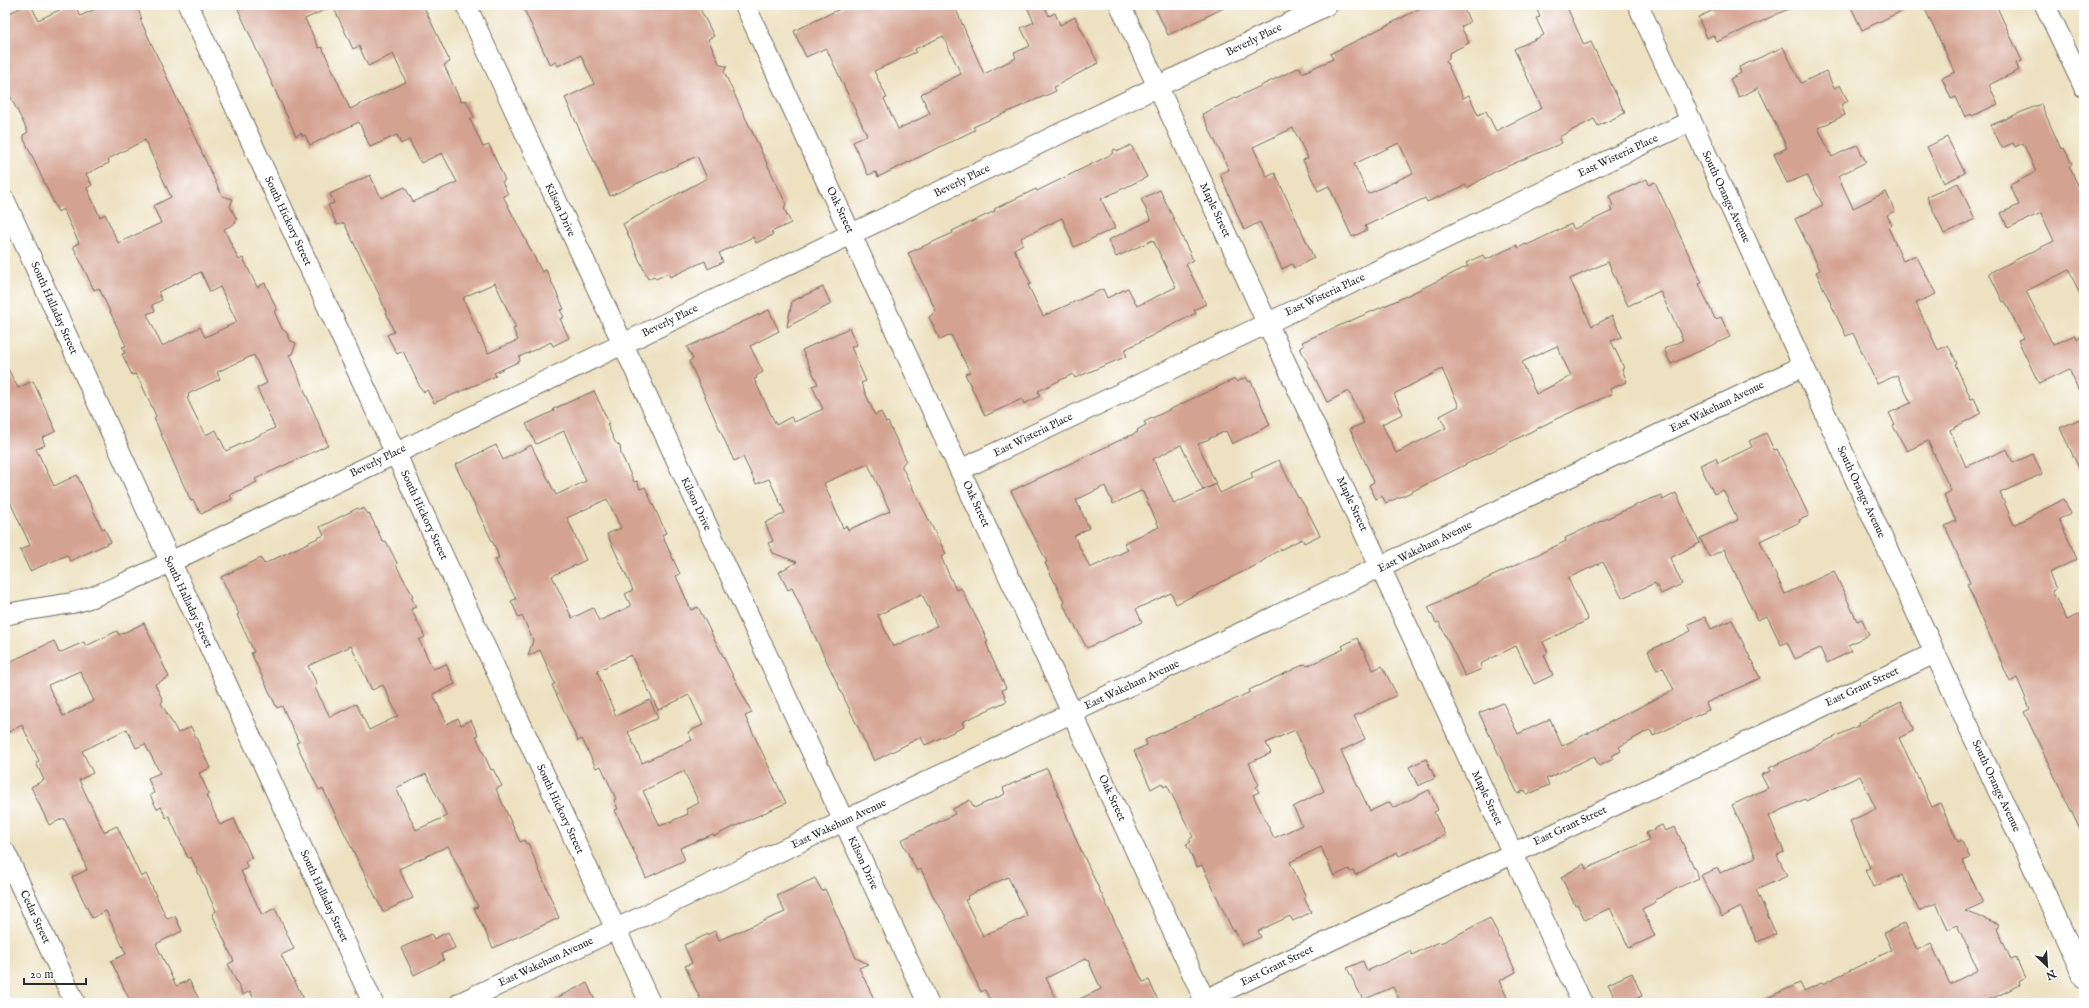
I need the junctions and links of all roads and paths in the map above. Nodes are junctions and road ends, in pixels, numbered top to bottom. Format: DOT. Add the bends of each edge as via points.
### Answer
graph roads {
  1 [pos="188,5"];
  2 [pos="466,5"];
  3 [pos="745,5"];
  4 [pos="1120,5"];
  5 [pos="1327,5"];
  6 [pos="1638,5"];
  7 [pos="2046,5"];
  8 [pos="1157,87"];
  9 [pos="2084,87"];
  10 [pos="1691,121"];
  11 [pos="5,201"];
  12 [pos="851,234"];
  13 [pos="1268,322"];
  14 [pos="622,344"];
  15 [pos="1803,366"];
  16 [pos="396,453"];
  17 [pos="960,470"];
  18 [pos="169,562"];
  19 [pos="1381,568"];
  20 [pos="5,615"];
  21 [pos="1935,653"];
  22 [pos="1072,713"];
  23 [pos="844,821"];
  24 [pos="5,852"];
  25 [pos="1513,853"];
  26 [pos="11,879"];
  27 [pos="616,929"];
  28 [pos="2084,978"];
  29 [pos="1206,1002"];
  30 [pos="75,1003"];
  31 [pos="373,1003"];
  32 [pos="460,1003"];
  33 [pos="650,1003"];
  34 [pos="928,1003"];
  35 [pos="1582,1003"];
  1 -- 16 [label="street, South Hickory Street"];
  2 -- 14 [label="street, Kilson Drive"];
  3 -- 12 [label="street, Oak Street"];
  4 -- 8 [label="street, Maple Street"];
  5 -- 8 [label="street, Beverly Place"];
  6 -- 10 [label="street, South Orange Avenue"];
  7 -- 9 [label="street"];
  8 -- 12 [label="street, Beverly Place"];
  8 -- 13 [label="street, Maple Street"];
  10 -- 13 [label="street, East Wisteria Place"];
  10 -- 15 [label="street, South Orange Avenue"];
  11 -- 18 [label="street, South Halladay Street"];
  12 -- 14 [label="street, Beverly Place"];
  12 -- 17 [label="street, Oak Street"];
  13 -- 17 [label="street, East Wisteria Place"];
  13 -- 19 [label="street, Maple Street"];
  14 -- 16 [label="street, Beverly Place"];
  14 -- 23 [label="street, Kilson Drive"];
  15 -- 19 [label="street, East Wakeham Avenue"];
  15 -- 21 [label="street, South Orange Avenue"];
  16 -- 18 [label="street, Beverly Place"];
  16 -- 27 [label="street, South Hickory Street"];
  17 -- 22 [label="street, Oak Street"];
  18 -- 20 [label="street, Beverly Place" via="81,600"];
  18 -- 31 [label="street, South Halladay Street"];
  19 -- 22 [label="street, East Wakeham Avenue"];
  19 -- 25 [label="street, Maple Street"];
  21 -- 25 [label="street, East Grant Street"];
  21 -- 28 [label="street, South Orange Avenue"];
  22 -- 23 [label="street, East Wakeham Avenue"];
  22 -- 29 [label="street, Oak Street"];
  23 -- 27 [label="street, East Wakeham Avenue"];
  23 -- 34 [label="street, Kilson Drive"];
  24 -- 26 [label="street, Cedar Street"];
  25 -- 29 [label="street, East Grant Street"];
  25 -- 35 [label="street, Maple Street"];
  26 -- 30 [label="street, Cedar Street"];
  27 -- 32 [label="street, East Wakeham Avenue"];
  27 -- 33 [label="street, South Hickory Street"];
}
